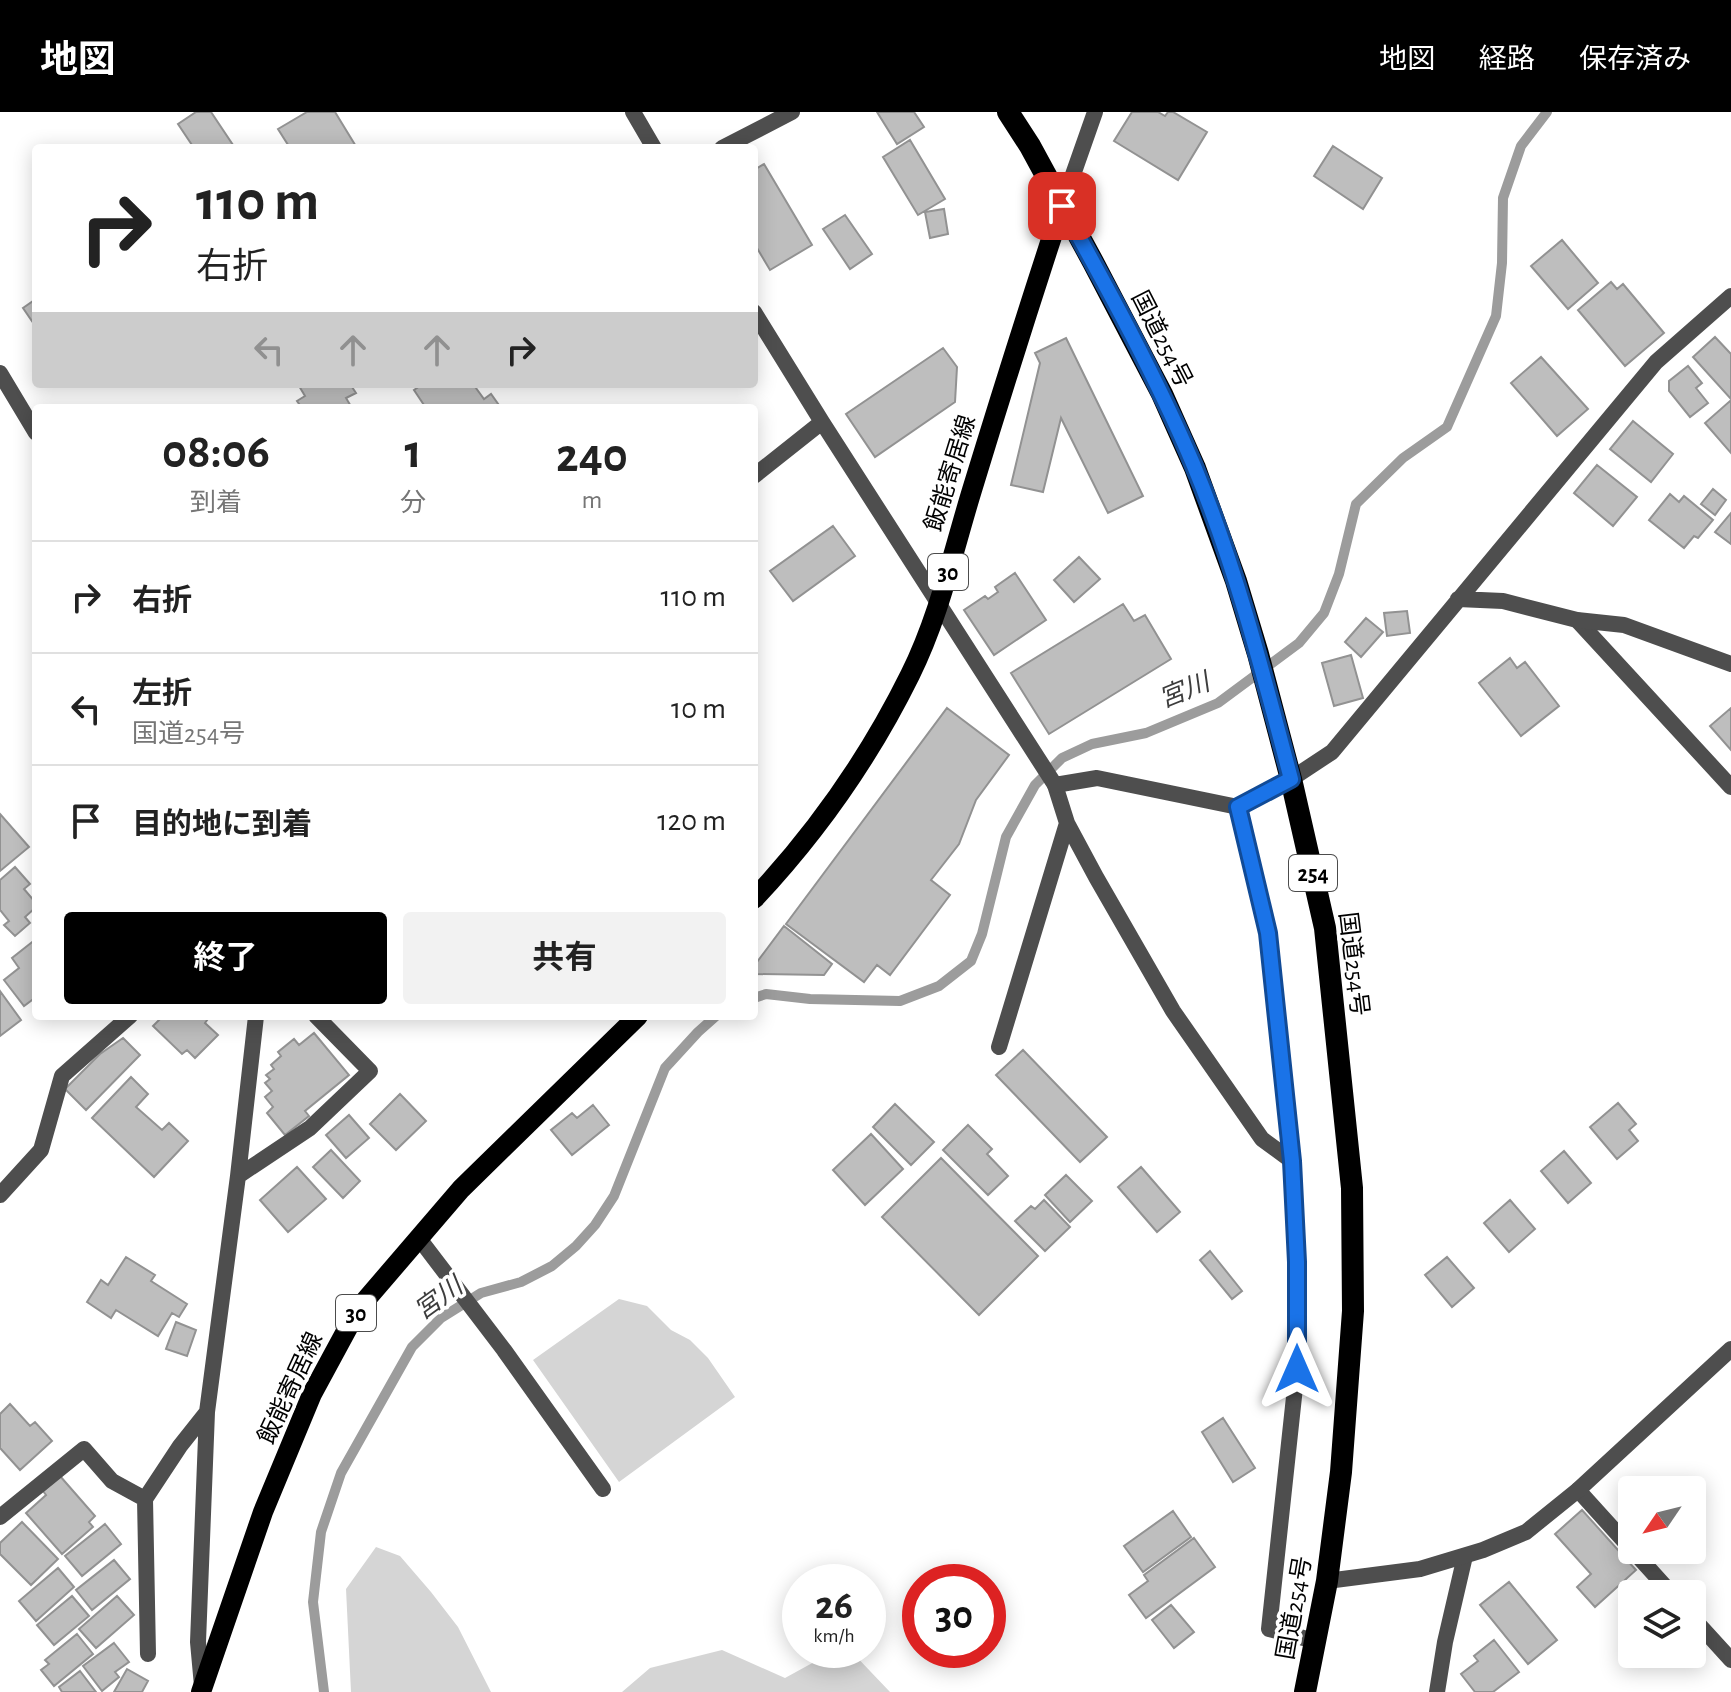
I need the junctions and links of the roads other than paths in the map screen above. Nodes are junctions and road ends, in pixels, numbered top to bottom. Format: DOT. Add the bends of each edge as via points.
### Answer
graph roads {
  1 [pos="633,112"];
  2 [pos="792,112"];
  3 [pos="1008,112"];
  4 [pos="1095,112"];
  5 [pos="652,144"];
  6 [pos="730,144"];
  7 [pos="1062,206"];
  8 [pos="1731,296"];
  9 [pos="758,318"];
  10 [pos="0,373"];
  11 [pos="822,422"];
  12 [pos="32,426"];
  13 [pos="758,473"];
  14 [pos="1458,599"];
  15 [pos="939,604"];
  16 [pos="1577,620"];
  17 [pos="1731,664"];
  18 [pos="1291,779"];
  19 [pos="1054,783"];
  20 [pos="1731,787"];
  21 [pos="1238,807"];
  22 [pos="1067,823"];
  23 [pos="758,895"];
  24 [pos="125,1020"];
  25 [pos="256,1020"];
  26 [pos="320,1020"];
  27 [pos="634,1020"];
  28 [pos="999,1047"];
  29 [pos="1292,1161"];
  30 [pos="238,1176"];
  31 [pos="0,1195"];
  32 [pos="418,1237"];
  33 [pos="1731,1349"];
  34 [pos="207,1412"];
  35 [pos="603,1489"];
  36 [pos="1578,1490"];
  37 [pos="145,1499"];
  38 [pos="0,1517"];
  39 [pos="1465,1556"];
  40 [pos="1659,1580"];
  41 [pos="1327,1581"];
  42 [pos="1706,1632"];
  43 [pos="1315,1641"];
  44 [pos="148,1654"];
  45 [pos="1731,1660"];
  46 [pos="202,1690"];
  47 [pos="1305,1692"];
  48 [pos="1437,1692"];
  1 -- 5 [label="street"];
  2 -- 6 [label="street"];
  3 -- 7 [label="highway, 国道254号 / 254"];
  4 -- 7 [label="street"];
  7 -- 15 [label="main road, 飯能寄居線 / 30"];
  7 -- 18 [label="highway, 国道254号 / 254" via="1162,394 1195,468 1236,581"];
  8 -- 14 [label="street" via="1656,362"];
  9 -- 11 [label="street"];
  10 -- 12 [label="street"];
  11 -- 13 [label="street"];
  11 -- 15 [label="street"];
  14 -- 16 [label="street" via="1503,601"];
  14 -- 18 [label="street" via="1332,752"];
  15 -- 19 [label="street"];
  15 -- 23 [label="main road, 飯能寄居線 / 30" via="911,674 861,762 787,864"];
  16 -- 17 [label="street" via="1624,625"];
  16 -- 20 [label="street"];
  18 -- 21 [label="street"];
  18 -- 41 [label="highway, 国道254号 / 254" via="1325,928 1352,1188 1353,1311"];
  19 -- 21 [label="street" via="1097,778"];
  19 -- 22 [label="street"];
  21 -- 29 [label="street" via="1268,933"];
  22 -- 28 [label="street"];
  22 -- 29 [label="street" via="1173,1011 1262,1139"];
  24 -- 31 [label="street" via="62,1076 41,1150"];
  25 -- 30 [label="street"];
  26 -- 30 [label="street" via="370,1071 310,1128"];
  27 -- 32 [label="main road, 飯能寄居線 / 30"];
  29 -- 43 [label="street" via="1297,1369 1269,1629"];
  30 -- 34 [label="street"];
  32 -- 35 [label="street"];
  32 -- 46 [label="main road, 飯能寄居線 / 30" via="358,1309 312,1394 263,1512"];
  33 -- 36 [label="street"];
  34 -- 37 [label="street"];
  34 -- 46 [label="street" via="198,1642"];
  36 -- 39 [label="street" via="1526,1532"];
  36 -- 40 [label="street"];
  37 -- 38 [label="street" via="112,1481 84,1449"];
  37 -- 44 [label="street"];
  39 -- 41 [label="street" via="1420,1569"];
  39 -- 48 [label="street"];
  41 -- 43 [label="highway, 国道254号 / 254"];
  42 -- 45 [label="street"];
  43 -- 47 [label="highway, 国道254号 / 254"];
}
